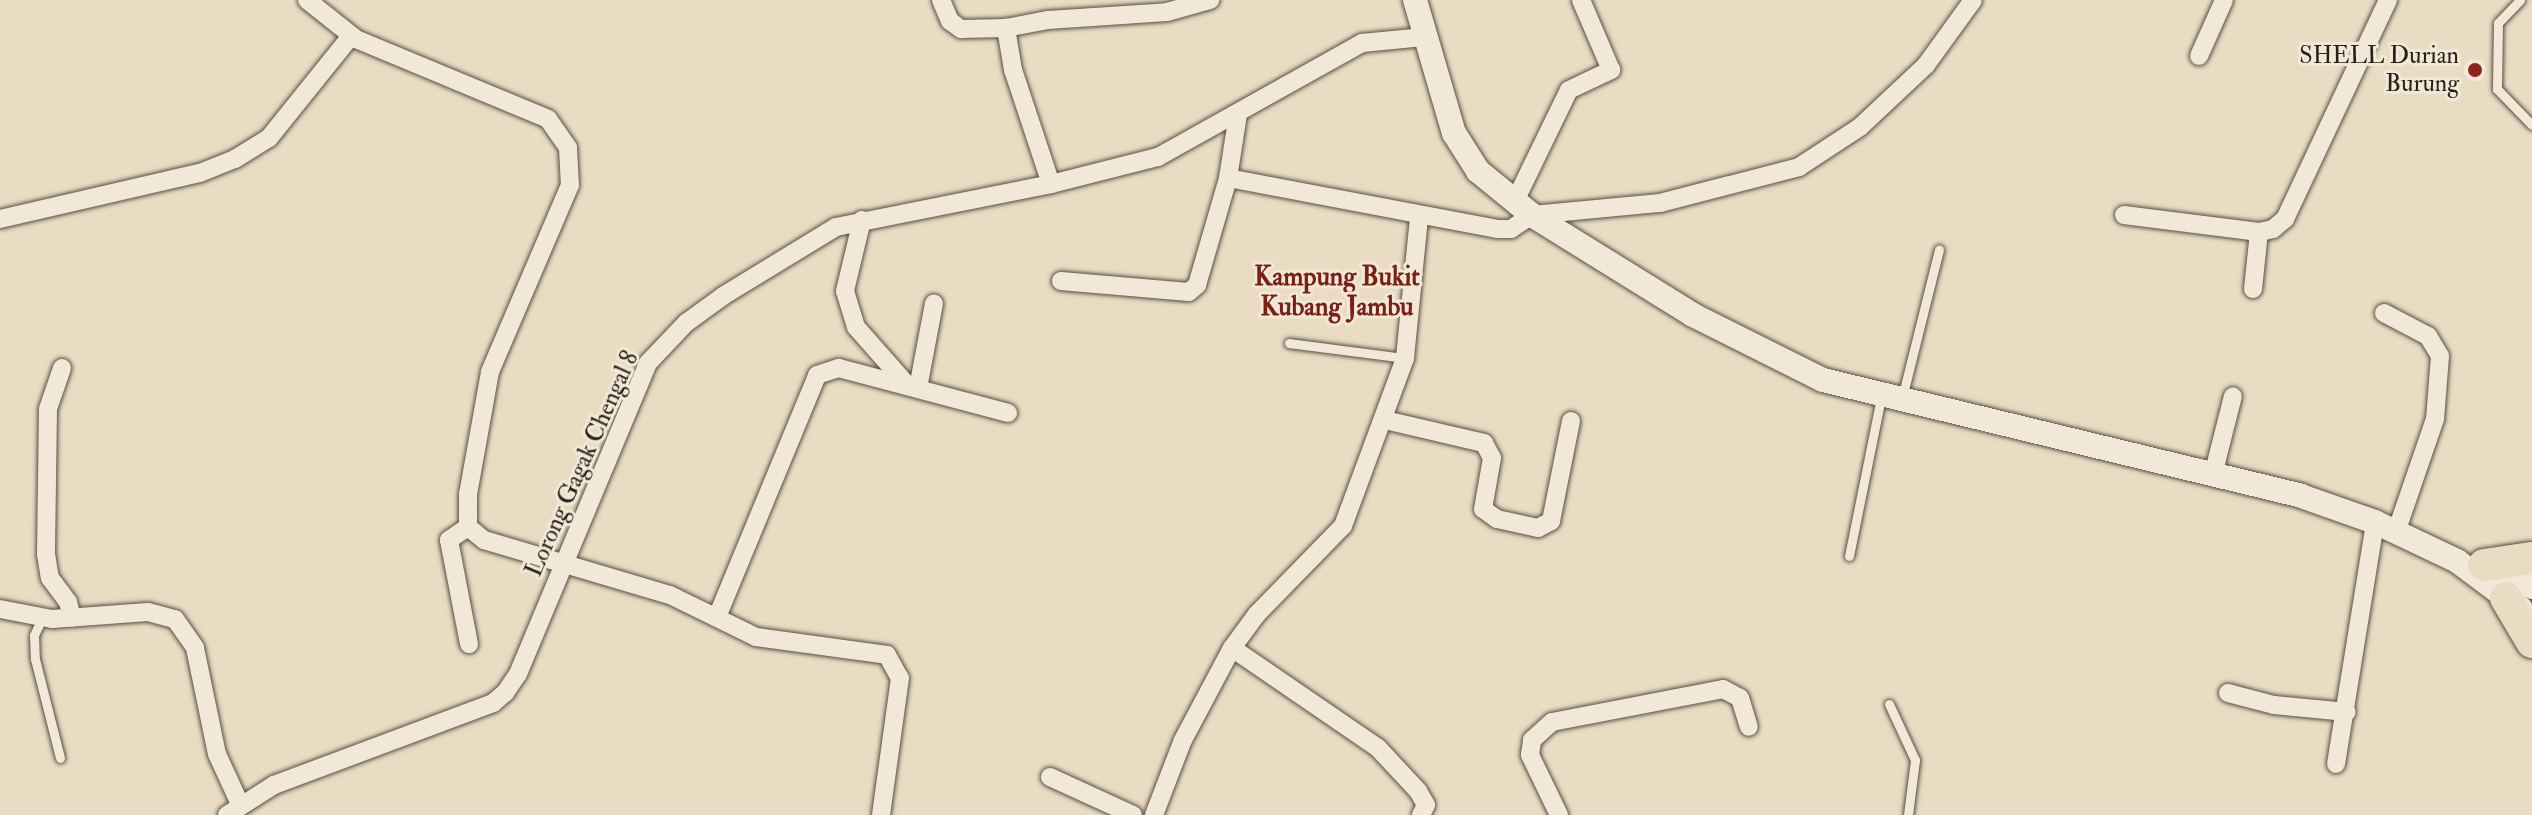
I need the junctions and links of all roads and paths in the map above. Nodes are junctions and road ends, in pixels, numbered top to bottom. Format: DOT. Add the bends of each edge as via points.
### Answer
graph roads {
  1 [pos="307,0"];
  2 [pos="941,0"];
  3 [pos="1050,0"];
  4 [pos="1210,0"];
  5 [pos="1415,0"];
  6 [pos="1581,0"];
  7 [pos="1973,0"];
  8 [pos="2224,0"];
  9 [pos="2388,0"];
  10 [pos="2520,0"];
  11 [pos="1048,20"];
  12 [pos="1006,28"];
  13 [pos="351,36"];
  14 [pos="1424,37"];
  15 [pos="2199,56"];
  16 [pos="1238,114"];
  17 [pos="2532,125"];
  18 [pos="1228,178"];
  19 [pos="1051,184"];
  20 [pos="1524,208"];
  21 [pos="2124,215"];
  22 [pos="1419,217"];
  23 [pos="0,219"];
  24 [pos="862,220"];
  25 [pos="2259,232"];
  26 [pos="1939,250"];
  27 [pos="1061,281"];
  28 [pos="2253,289"];
  29 [pos="934,303"];
  30 [pos="2384,313"];
  31 [pos="1289,343"];
  32 [pos="1405,358"];
  33 [pos="62,368"];
  34 [pos="913,387"];
  35 [pos="2233,396"];
  36 [pos="1891,399"];
  37 [pos="1008,413"];
  38 [pos="1385,420"];
  39 [pos="1571,421"];
  40 [pos="2214,471"];
  41 [pos="468,527"];
  42 [pos="2385,527"];
  43 [pos="1849,556"];
  44 [pos="2532,558"];
  45 [pos="556,560"];
  46 [pos="2471,563"];
  47 [pos="2523,600"];
  48 [pos="0,609"];
  49 [pos="72,617"];
  50 [pos="717,617"];
  51 [pos="42,618"];
  52 [pos="2532,642"];
  53 [pos="469,644"];
  54 [pos="1232,648"];
  55 [pos="2228,693"];
  56 [pos="1889,704"];
  57 [pos="2347,712"];
  58 [pos="1749,727"];
  59 [pos="60,758"];
  60 [pos="2336,764"];
  61 [pos="1050,777"];
  62 [pos="234,800"];
  63 [pos="881,815"];
  64 [pos="1133,815"];
  65 [pos="1154,815"];
  66 [pos="1421,815"];
  67 [pos="1559,815"];
  68 [pos="1908,815"];
  1 -- 13 [label="street"];
  2 -- 12 [label="street" via="950,21 961,29"];
  3 -- 11 [label="street"];
  4 -- 11 [label="street" via="1167,12"];
  5 -- 14 [label="street"];
  6 -- 20 [label="street" via="1611,70 1569,90 1559,103"];
  7 -- 20 [label="street" via="1926,65 1860,127 1799,167 1660,203"];
  8 -- 15 [label="street"];
  9 -- 25 [label="street" via="2285,219"];
  10 -- 17 [label="lane" via="2498,23 2497,89"];
  11 -- 12 [label="street"];
  12 -- 19 [label="street" via="1013,70"];
  13 -- 23 [label="street" via="269,138 235,159 200,173"];
  13 -- 41 [label="street" via="548,119 568,148 568,193 490,372 468,494"];
  14 -- 16 [label="street, Lorong Gagak Chengal 8" via="1362,43"];
  14 -- 20 [label="street" via="1454,133 1478,171"];
  16 -- 18 [label="street"];
  16 -- 19 [label="street, Lorong Gagak Chengal 8" via="1158,157"];
  18 -- 22 [label="street"];
  18 -- 27 [label="street" via="1197,285 1189,292"];
  19 -- 24 [label="street, Lorong Gagak Chengal 8"];
  20 -- 22 [label="street" via="1511,229"];
  20 -- 36 [label="street" via="1765,355 1823,380"];
  21 -- 25 [label="street"];
  22 -- 32 [label="street"];
  24 -- 34 [label="street" via="845,291 856,327"];
  24 -- 45 [label="street, Lorong Gagak Chengal 8" via="818,235 723,296 666,341 648,363"];
  25 -- 28 [label="street"];
  26 -- 36 [label="lane"];
  29 -- 34 [label="street"];
  30 -- 42 [label="street" via="2428,336 2440,356 2435,419"];
  31 -- 32 [label="lane"];
  32 -- 38 [label="street"];
  33 -- 49 [label="street" via="48,409 46,554 50,578"];
  34 -- 37 [label="street"];
  34 -- 50 [label="street" via="839,368 817,375"];
  35 -- 40 [label="street"];
  36 -- 40 [label="street"];
  36 -- 43 [label="lane"];
  38 -- 39 [label="street" via="1484,443 1492,458 1483,509 1497,519 1538,528 1551,521"];
  38 -- 54 [label="street" via="1343,526 1257,614"];
  40 -- 42 [label="street"];
  41 -- 45 [label="street" via="484,540"];
  41 -- 53 [label="street" via="449,540"];
  42 -- 46 [label="street"];
  42 -- 57 [label="street"];
  44 -- 46 [label="highway"];
  45 -- 50 [label="street" via="670,595"];
  45 -- 62 [label="street, Lorong Gagak Chengal 8" via="518,674 493,703"];
  46 -- 47 [label="street"];
  47 -- 52 [label="highway"];
  48 -- 51 [label="street"];
  49 -- 51 [label="street"];
  49 -- 62 [label="street" via="160,614 186,631 206,686 217,754"];
  50 -- 63 [label="street" via="773,642 876,652 897,664 900,678"];
  51 -- 59 [label="lane" via="34,635 35,659"];
  54 -- 65 [label="street" via="1183,740"];
  54 -- 66 [label="street" via="1378,748 1418,791 1426,805"];
  55 -- 57 [label="street" via="2274,705"];
  56 -- 68 [label="lane" via="1915,760"];
  57 -- 60 [label="street"];
  58 -- 67 [label="street" via="1740,698 1723,689 1552,722 1532,740 1530,755"];
  61 -- 64 [label="street"];
}
